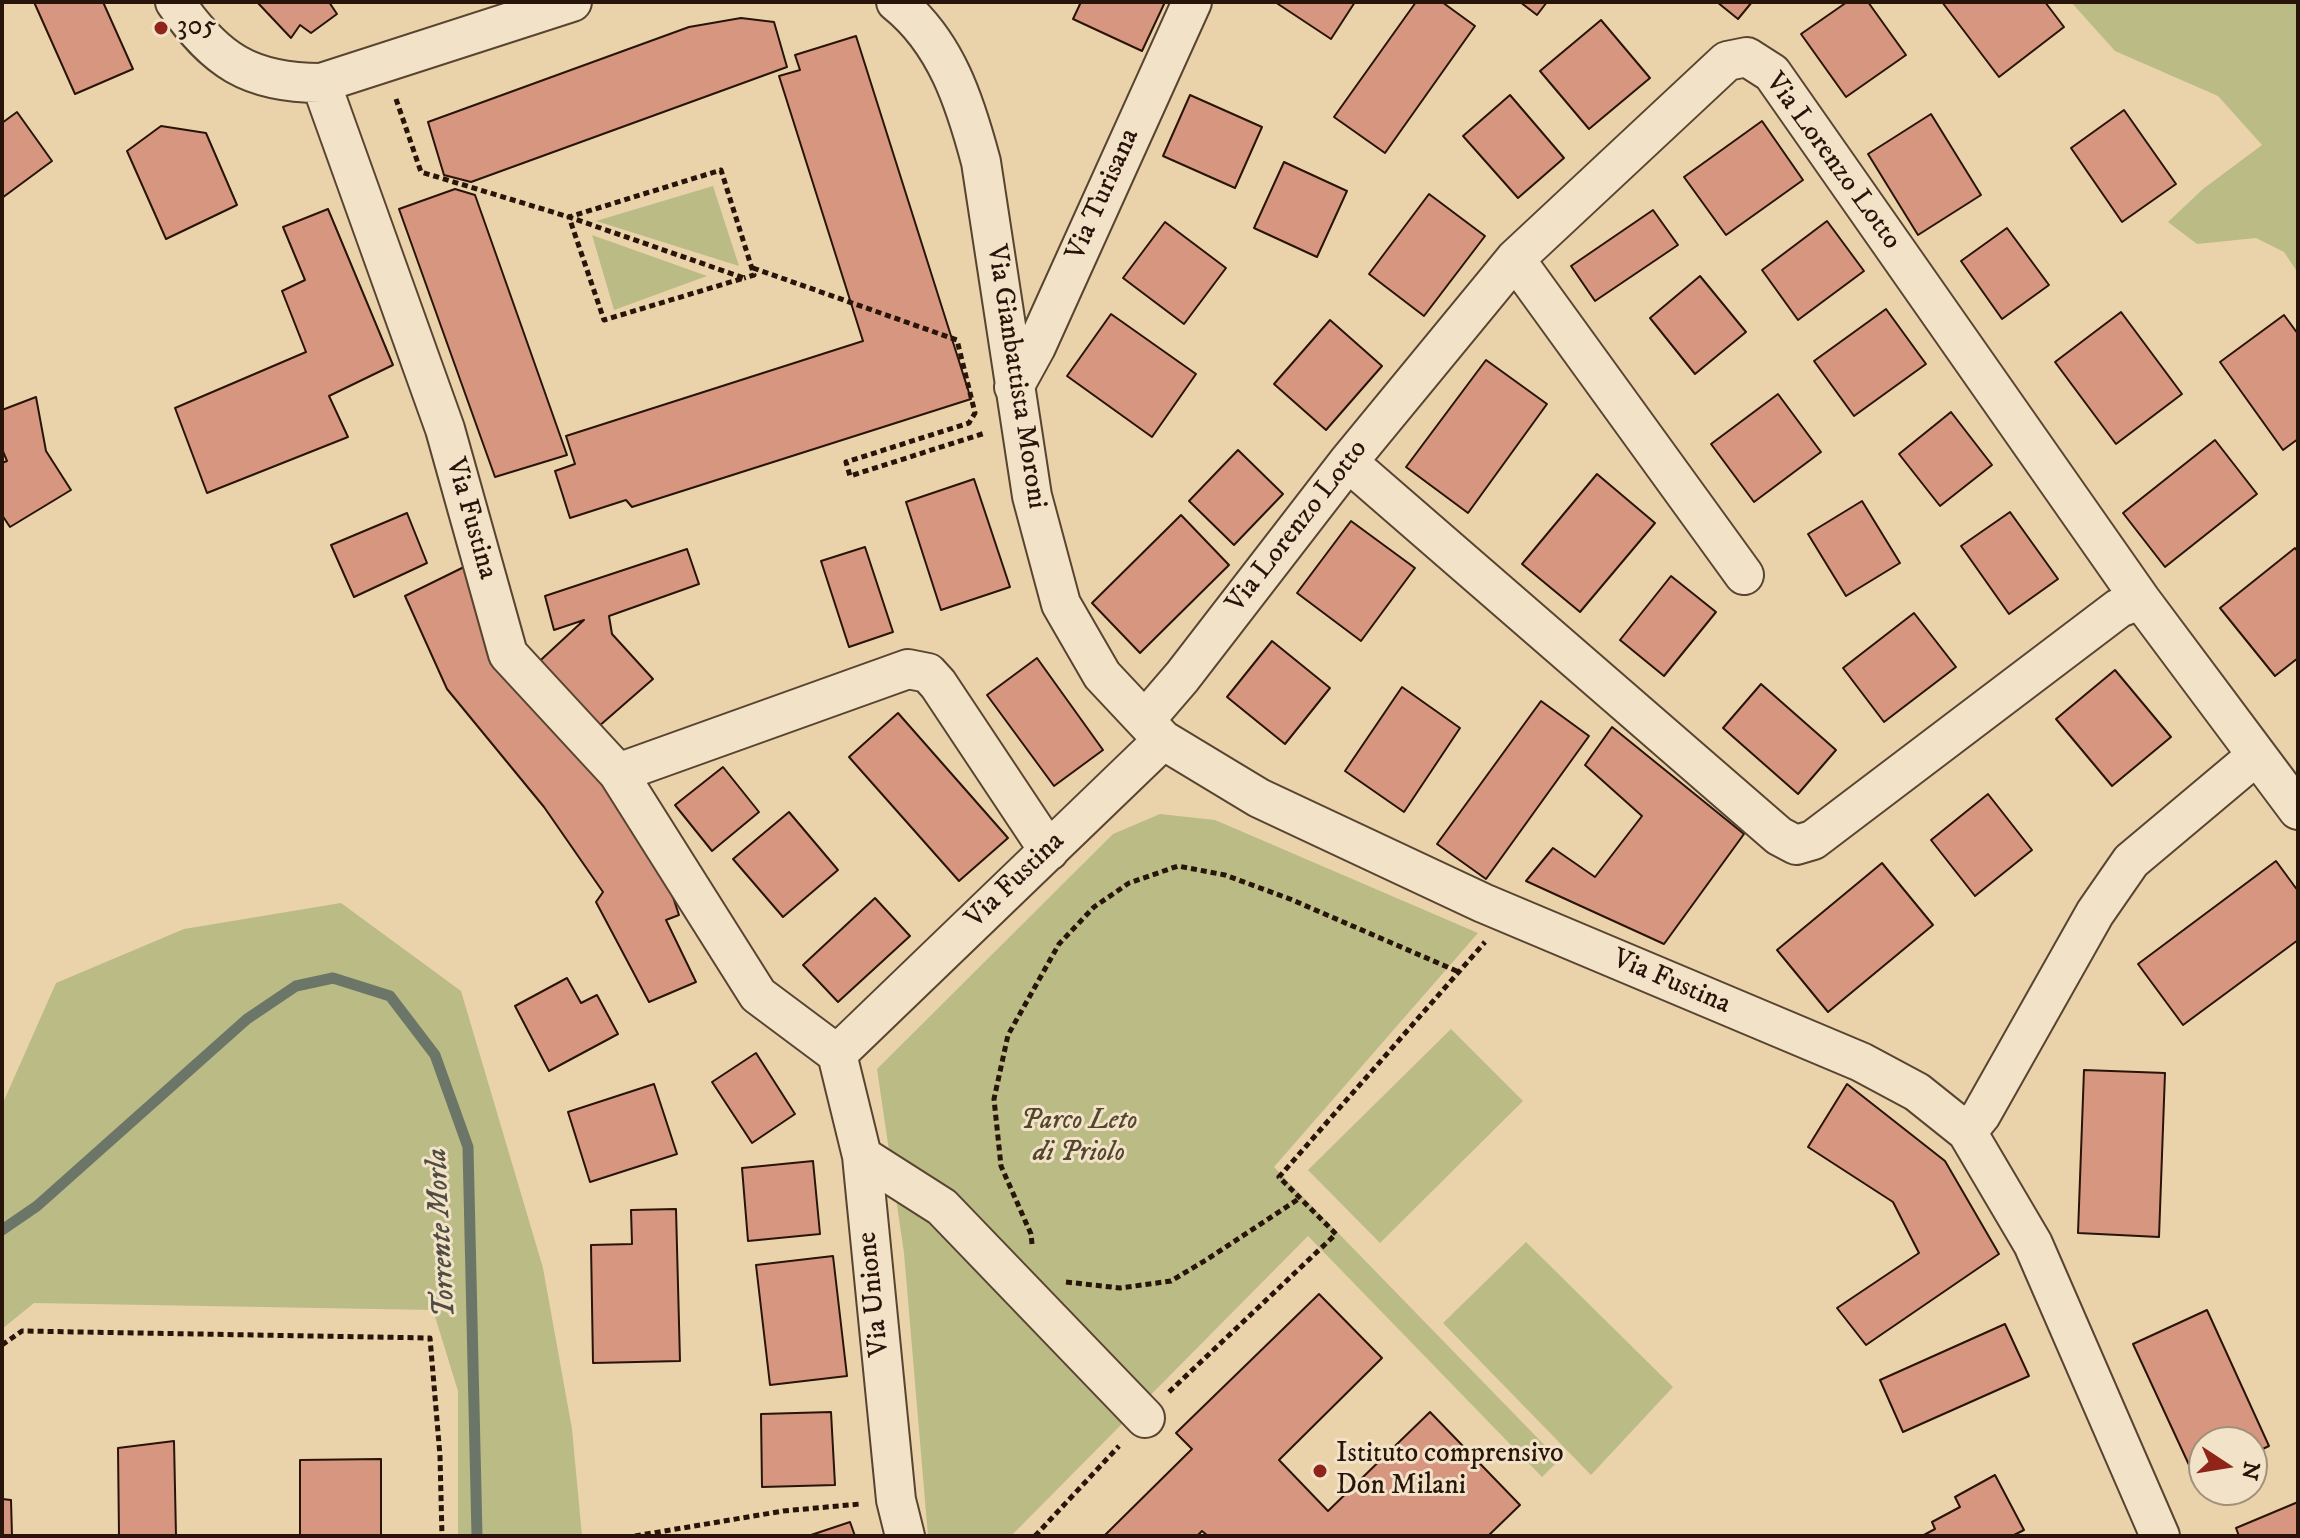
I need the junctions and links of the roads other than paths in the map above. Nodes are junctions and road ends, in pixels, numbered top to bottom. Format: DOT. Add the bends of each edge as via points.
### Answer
graph roads {
  1 [pos="175,2"];
  2 [pos="572,2"];
  3 [pos="896,2"];
  4 [pos="1192,2"];
  5 [pos="321,83"];
  6 [pos="1515,259"];
  7 [pos="1017,405"];
  8 [pos="1348,462"];
  9 [pos="1744,575"];
  10 [pos="2141,600"];
  11 [pos="1154,730"];
  12 [pos="2256,756"];
  13 [pos="618,773"];
  14 [pos="2298,810"];
  15 [pos="1049,851"];
  16 [pos="837,1054"];
  17 [pos="1967,1132"];
  18 [pos="862,1156"];
  19 [pos="1145,1418"];
  20 [pos="900,1518"];
  21 [pos="2160,1536"];
  1 -- 5 [label="street" via="198,36 239,66 264,78"];
  2 -- 5 [label="street"];
  3 -- 7 [label="street, Via Gianbattista Moroni" via="925,30 967,109 981,162"];
  4 -- 7 [label="street, Via Turisana" via="1036,347"];
  5 -- 13 [label="street, Via Fustina" via="445,429 508,654"];
  6 -- 8 [label="street, Via Lorenzo Lotto"];
  6 -- 9 [label="street"];
  6 -- 10 [label="street, Via Lorenzo Lotto" via="1727,61 1747,57 1772,73"];
  7 -- 11 [label="street, Via Gianbattista Moroni" via="1032,496 1061,604 1102,675"];
  8 -- 10 [label="street" via="1779,836 1796,845 1813,840 2119,608"];
  8 -- 11 [label="street, Via Lorenzo Lotto" via="1182,677"];
  10 -- 12 [label="street, Via Lorenzo Lotto"];
  11 -- 15 [label="street, Via Fustina"];
  11 -- 17 [label="street, Via Fustina" via="1259,798 1506,913 1861,1062 1917,1092"];
  12 -- 14 [label="street, Via Lorenzo Lotto"];
  12 -- 17 [label="street" via="2131,861"];
  13 -- 15 [label="street" via="908,669 928,673 938,684"];
  13 -- 16 [label="street, Via Fustina" via="758,995"];
  15 -- 16 [label="street, Via Fustina"];
  16 -- 18 [label="street, Via Unione"];
  17 -- 21 [label="street, Via Fustina" via="2033,1244"];
  18 -- 19 [label="street" via="942,1207"];
  18 -- 20 [label="street, Via Unione"];
}
